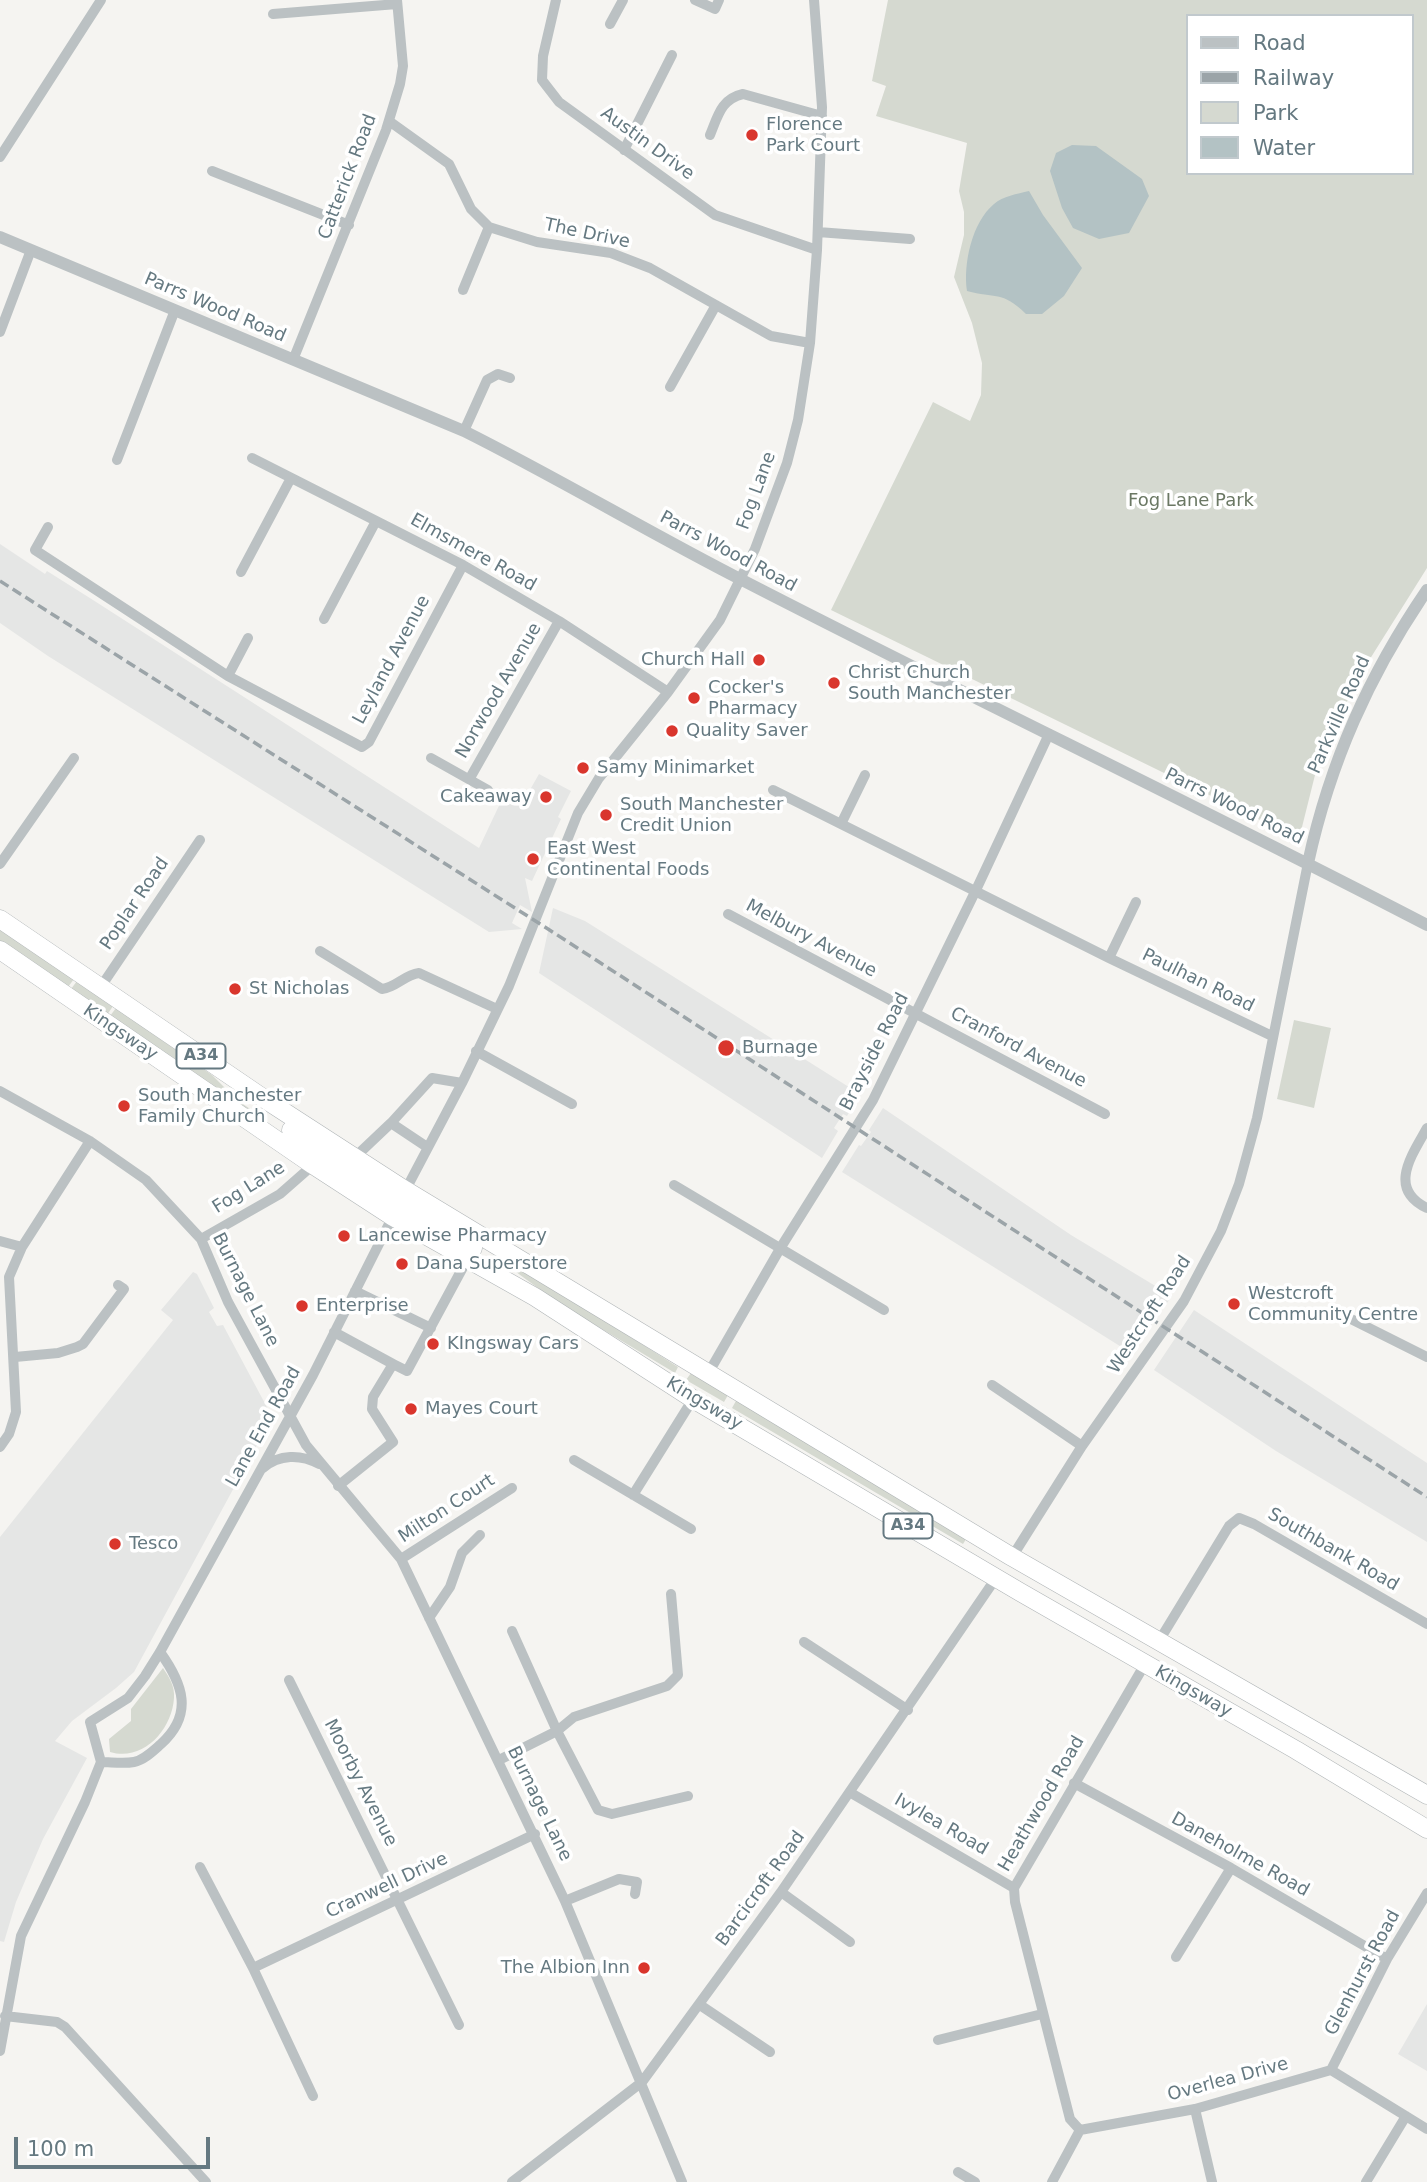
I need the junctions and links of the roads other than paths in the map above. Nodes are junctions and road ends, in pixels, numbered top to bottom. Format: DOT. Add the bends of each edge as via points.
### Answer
graph roads {
  1 [pos="101,0"];
  2 [pos="556,0"];
  3 [pos="623,0"];
  4 [pos="695,0"];
  5 [pos="719,0"];
  6 [pos="814,0"];
  7 [pos="397,2"];
  8 [pos="273,14"];
  9 [pos="610,24"];
  10 [pos="672,55"];
  11 [pos="822,116"];
  12 [pos="389,121"];
  13 [pos="710,135"];
  14 [pos="624,150"];
  15 [pos="0,157"];
  16 [pos="212,171"];
  17 [pos="348,225"];
  18 [pos="489,227"];
  19 [pos="818,232"];
  20 [pos="0,237"];
  21 [pos="910,239"];
  22 [pos="31,250"];
  23 [pos="817,250"];
  24 [pos="463,290"];
  25 [pos="716,305"];
  26 [pos="176,310"];
  27 [pos="0,332"];
  28 [pos="810,343"];
  29 [pos="293,360"];
  30 [pos="510,378"];
  31 [pos="670,387"];
  32 [pos="464,431"];
  33 [pos="253,458"];
  34 [pos="117,460"];
  35 [pos="291,478"];
  36 [pos="376,521"];
  37 [pos="48,527"];
  38 [pos="463,565"];
  39 [pos="241,572"];
  40 [pos="740,580"];
  41 [pos="1425,597"];
  42 [pos="324,619"];
  43 [pos="559,621"];
  44 [pos="248,638"];
  45 [pos="228,676"];
  46 [pos="668,692"];
  47 [pos="1049,734"];
  48 [pos="74,758"];
  49 [pos="431,758"];
  50 [pos="865,775"];
  51 [pos="470,778"];
  52 [pos="488,790"];
  53 [pos="774,790"];
  54 [pos="841,824"];
  55 [pos="200,840"];
  56 [pos="1308,863"];
  57 [pos="0,864"];
  58 [pos="976,890"];
  59 [pos="1136,902"];
  60 [pos="729,914"];
  61 [pos="0,919"];
  62 [pos="1427,925"];
  63 [pos="0,950"];
  64 [pos="320,951"];
  65 [pos="1109,958"];
  66 [pos="100,988"];
  67 [pos="497,1009"];
  68 [pos="914,1014"];
  69 [pos="1272,1036"];
  70 [pos="476,1051"];
  71 [pos="222,1070"];
  72 [pos="462,1083"];
  73 [pos="0,1091"];
  74 [pos="572,1104"];
  75 [pos="1105,1114"];
  76 [pos="259,1117"];
  77 [pos="391,1123"];
  78 [pos="1427,1128"];
  79 [pos="90,1141"];
  80 [pos="427,1147"];
  81 [pos="351,1162"];
  82 [pos="313,1165"];
  83 [pos="674,1185"];
  84 [pos="405,1190"];
  85 [pos="1427,1208"];
  86 [pos="393,1217"];
  87 [pos="201,1239"];
  88 [pos="0,1241"];
  89 [pos="22,1247"];
  90 [pos="782,1247"];
  91 [pos="468,1258"];
  92 [pos="118,1285"];
  93 [pos="355,1291"];
  94 [pos="535,1297"];
  95 [pos="884,1310"];
  96 [pos="1343,1315"];
  97 [pos="431,1328"];
  98 [pos="334,1332"];
  99 [pos="15,1357"];
  100 [pos="1427,1357"];
  101 [pos="393,1364"];
  102 [pos="709,1372"];
  103 [pos="992,1385"];
  104 [pos="693,1399"];
  105 [pos="289,1416"];
  106 [pos="1082,1446"];
  107 [pos="0,1447"];
  108 [pos="574,1460"];
  109 [pos="322,1465"];
  110 [pos="261,1470"];
  111 [pos="338,1486"];
  112 [pos="512,1488"];
  113 [pos="633,1495"];
  114 [pos="691,1529"];
  115 [pos="480,1535"];
  116 [pos="1012,1557"];
  117 [pos="401,1559"];
  118 [pos="996,1578"];
  119 [pos="671,1594"];
  120 [pos="429,1618"];
  121 [pos="1427,1625"];
  122 [pos="512,1631"];
  123 [pos="804,1642"];
  124 [pos="1159,1642"];
  125 [pos="160,1652"];
  126 [pos="1145,1664"];
  127 [pos="289,1680"];
  128 [pos="908,1710"];
  129 [pos="557,1731"];
  130 [pos="499,1760"];
  131 [pos="101,1762"];
  132 [pos="1074,1783"];
  133 [pos="851,1793"];
  134 [pos="1427,1794"];
  135 [pos="688,1796"];
  136 [pos="1427,1829"];
  137 [pos="535,1834"];
  138 [pos="200,1867"];
  139 [pos="1231,1868"];
  140 [pos="1014,1888"];
  141 [pos="781,1892"];
  142 [pos="1427,1893"];
  143 [pos="635,1894"];
  144 [pos="399,1900"];
  145 [pos="565,1901"];
  146 [pos="850,1942"];
  147 [pos="1176,1957"];
  148 [pos="1387,1959"];
  149 [pos="253,1968"];
  150 [pos="700,2005"];
  151 [pos="1042,2014"];
  152 [pos="5,2015"];
  153 [pos="459,2025"];
  154 [pos="938,2040"];
  155 [pos="0,2045"];
  156 [pos="0,2051"];
  157 [pos="770,2052"];
  158 [pos="1331,2070"];
  159 [pos="642,2082"];
  160 [pos="313,2096"];
  161 [pos="1195,2109"];
  162 [pos="1406,2116"];
  163 [pos="1427,2129"];
  164 [pos="1080,2130"];
  165 [pos="958,2172"];
  166 [pos="206,2182"];
  167 [pos="512,2182"];
  168 [pos="682,2182"];
  169 [pos="975,2182"];
  170 [pos="1052,2182"];
  171 [pos="1212,2182"];
  172 [pos="1366,2182"];
  1 -- 15 [label="street"];
  2 -- 14 [label="street, Austin Drive" via="542,80 559,102"];
  3 -- 9 [label="street"];
  4 -- 5 [label="street" via="715,9"];
  6 -- 11 [label="street, Fog Lane"];
  7 -- 8 [label="street"];
  7 -- 12 [label="street, Catterick Road" via="403,66"];
  10 -- 14 [label="street"];
  11 -- 13 [label="street" via="743,94 722,105"];
  11 -- 19 [label="street, Fog Lane"];
  12 -- 17 [label="street, Catterick Road"];
  12 -- 18 [label="street" via="449,164 471,209"];
  14 -- 23 [label="street, Austin Drive" via="715,215"];
  16 -- 17 [label="street"];
  17 -- 29 [label="street, Catterick Road"];
  18 -- 24 [label="street"];
  18 -- 25 [label="street, The Drive" via="537,242 611,253 650,268"];
  19 -- 21 [label="street"];
  19 -- 23 [label="street, Fog Lane"];
  20 -- 22 [label="street, Parrs Wood Road"];
  22 -- 26 [label="street, Parrs Wood Road"];
  22 -- 27 [label="street"];
  23 -- 28 [label="street, Fog Lane"];
  25 -- 28 [label="street, The Drive" via="771,336"];
  25 -- 31 [label="street"];
  26 -- 29 [label="street, Parrs Wood Road"];
  26 -- 34 [label="street"];
  28 -- 40 [label="street, Fog Lane" via="787,463"];
  29 -- 32 [label="street, Parrs Wood Road"];
  30 -- 32 [label="street" via="498,374 486,380"];
  32 -- 40 [label="street, Parrs Wood Road"];
  33 -- 35 [label="street, Elmsmere Road"];
  35 -- 36 [label="street, Elmsmere Road"];
  35 -- 39 [label="street"];
  36 -- 38 [label="street, Elmsmere Road"];
  36 -- 42 [label="street"];
  37 -- 45 [label="street, Leyland Avenue" via="35,550"];
  38 -- 43 [label="street, Elmsmere Road"];
  38 -- 45 [label="street, Leyland Avenue" via="362,747"];
  40 -- 46 [label="street, Fog Lane" via="720,620"];
  40 -- 47 [label="street, Parrs Wood Road"];
  41 -- 56 [label="street, Parkville Road" via="1375,674 1340,753"];
  43 -- 46 [label="street, Elmsmere Road"];
  43 -- 51 [label="street, Norwood Avenue"];
  44 -- 45 [label="street"];
  46 -- 67 [label="street, Fog Lane" via="599,778 578,813"];
  47 -- 56 [label="street, Parrs Wood Road"];
  47 -- 58 [label="street, Brayside Road"];
  48 -- 57 [label="street"];
  49 -- 51 [label="street, Norwood Avenue"];
  50 -- 54 [label="street"];
  51 -- 52 [label="street, Norwood Avenue"];
  53 -- 54 [label="street, Paulhan Road"];
  54 -- 58 [label="street, Paulhan Road"];
  55 -- 66 [label="street, Poplar Road"];
  56 -- 62 [label="street, Parrs Wood Road"];
  56 -- 69 [label="street, Westcroft Road"];
  58 -- 65 [label="street, Paulhan Road"];
  58 -- 68 [label="street, Brayside Road"];
  59 -- 65 [label="street"];
  60 -- 68 [label="street, Melbury Avenue"];
  61 -- 66 [label="highway, Kingsway / A34"];
  63 -- 76 [label="highway, Kingsway / A34"];
  64 -- 67 [label="street" via="382,989 419,973"];
  65 -- 69 [label="street, Paulhan Road"];
  66 -- 71 [label="highway, Kingsway / A34"];
  67 -- 70 [label="street, Fog Lane"];
  68 -- 75 [label="street, Cranford Avenue"];
  68 -- 90 [label="street, Brayside Road" via="873,1100"];
  69 -- 106 [label="street, Westcroft Road" via="1239,1184 1221,1231 1184,1301"];
  70 -- 72 [label="street, Fog Lane"];
  70 -- 74 [label="street"];
  71 -- 76 [label="highway"];
  71 -- 81 [label="highway, Kingsway / A34"];
  72 -- 77 [label="street" via="432,1078"];
  72 -- 80 [label="street, Fog Lane"];
  73 -- 79 [label="street, Burnage Lane"];
  76 -- 81 [label="highway"];
  76 -- 82 [label="highway, Kingsway / A34"];
  77 -- 80 [label="street"];
  77 -- 81 [label="street"];
  78 -- 85 [label="street" via="1406,1168 1406,1186 1415,1203"];
  79 -- 87 [label="street, Burnage Lane" via="146,1180"];
  79 -- 89 [label="street"];
  80 -- 84 [label="street, Fog Lane"];
  81 -- 84 [label="highway, Kingsway / A34"];
  81 -- 86 [label="highway" via="390,1198"];
  82 -- 86 [label="highway, Kingsway / A34"];
  82 -- 87 [label="street, Fog Lane" via="280,1194"];
  83 -- 90 [label="street"];
  84 -- 86 [label="street, Fog Lane"];
  84 -- 94 [label="highway" via="407,1204 415,1213 508,1269"];
  84 -- 102 [label="highway, Kingsway / A34"];
  86 -- 91 [label="highway, Kingsway / A34"];
  86 -- 93 [label="street, Lane End Road"];
  87 -- 105 [label="street, Burnage Lane" via="228,1302"];
  88 -- 89 [label="street"];
  89 -- 99 [label="street" via="9,1277"];
  90 -- 95 [label="street"];
  90 -- 102 [label="street, Brayside Road"];
  91 -- 94 [label="highway, Kingsway / A34"];
  91 -- 97 [label="street"];
  92 -- 99 [label="street" via="124,1289 83,1344 58,1353"];
  93 -- 97 [label="street"];
  93 -- 98 [label="street, Lane End Road"];
  94 -- 104 [label="highway, Kingsway / A34"];
  96 -- 100 [label="street"];
  97 -- 101 [label="street" via="407,1371"];
  98 -- 101 [label="street"];
  98 -- 105 [label="street, Lane End Road"];
  99 -- 107 [label="street" via="16,1412"];
  101 -- 111 [label="street" via="373,1397 372,1409 393,1442"];
  102 -- 116 [label="highway, Kingsway / A34"];
  103 -- 106 [label="street"];
  104 -- 113 [label="street"];
  104 -- 118 [label="highway, Kingsway / A34"];
  105 -- 109 [label="street, Burnage Lane"];
  105 -- 110 [label="street, Lane End Road"];
  106 -- 116 [label="street, Westcroft Road"];
  108 -- 113 [label="street"];
  109 -- 110 [label="street" via="290,1457 270,1462"];
  109 -- 111 [label="street, Burnage Lane"];
  110 -- 125 [label="street, Lane End Road"];
  111 -- 117 [label="street, Burnage Lane"];
  112 -- 117 [label="street, Milton Court"];
  113 -- 114 [label="street"];
  115 -- 120 [label="street" via="463,1553 450,1587"];
  116 -- 124 [label="highway, Kingsway / A34"];
  117 -- 120 [label="street, Burnage Lane"];
  118 -- 126 [label="highway, Kingsway / A34"];
  118 -- 128 [label="street, Barcicroft Road"];
  119 -- 129 [label="street" via="678,1675 667,1686 574,1717"];
  120 -- 130 [label="street, Burnage Lane"];
  121 -- 124 [label="street, Southbank Road" via="1239,1518 1228,1526"];
  122 -- 129 [label="street"];
  123 -- 128 [label="street"];
  124 -- 134 [label="highway, Kingsway / A34"];
  125 -- 131 [label="street, Lane End Road" via="128,1698 90,1722"];
  125 -- 131 [label="street" via="176,1674 180,1717 169,1737 152,1753 135,1762"];
  126 -- 132 [label="street, Heathwood Road"];
  126 -- 136 [label="highway, Kingsway / A34"];
  127 -- 144 [label="street, Moorby Avenue"];
  128 -- 133 [label="street, Barcicroft Road"];
  129 -- 130 [label="street"];
  129 -- 135 [label="street" via="598,1810 612,1814"];
  130 -- 137 [label="street, Burnage Lane"];
  131 -- 152 [label="street" via="21,1936"];
  132 -- 139 [label="street, Daneholme Road"];
  132 -- 140 [label="street, Heathwood Road"];
  133 -- 140 [label="street, Ivylea Road"];
  133 -- 141 [label="street, Barcicroft Road"];
  137 -- 144 [label="street, Cranwell Drive"];
  137 -- 145 [label="street, Burnage Lane"];
  138 -- 149 [label="street"];
  139 -- 147 [label="street"];
  139 -- 148 [label="street, Daneholme Road"];
  140 -- 151 [label="street, Heathwood Road"];
  141 -- 146 [label="street"];
  141 -- 150 [label="street, Barcicroft Road"];
  142 -- 148 [label="street, Glenhurst Road"];
  143 -- 145 [label="street" via="637,1881 620,1879"];
  144 -- 149 [label="street, Cranwell Drive"];
  144 -- 153 [label="street, Moorby Avenue"];
  145 -- 159 [label="street, Burnage Lane"];
  148 -- 158 [label="street, Glenhurst Road"];
  149 -- 160 [label="street"];
  150 -- 157 [label="street"];
  150 -- 159 [label="street, Barcicroft Road"];
  151 -- 154 [label="street"];
  151 -- 164 [label="street, Heathwood Road" via="1070,2119"];
  152 -- 155 [label="street"];
  152 -- 166 [label="street" via="65,2027"];
  155 -- 156 [label="street"];
  158 -- 161 [label="street, Overlea Drive"];
  158 -- 162 [label="street"];
  159 -- 167 [label="street, Barcicroft Road"];
  159 -- 168 [label="street, Burnage Lane"];
  161 -- 164 [label="street, Overlea Drive"];
  161 -- 171 [label="street"];
  162 -- 163 [label="street"];
  162 -- 172 [label="street"];
  164 -- 170 [label="street"];
  165 -- 169 [label="street"];
}
